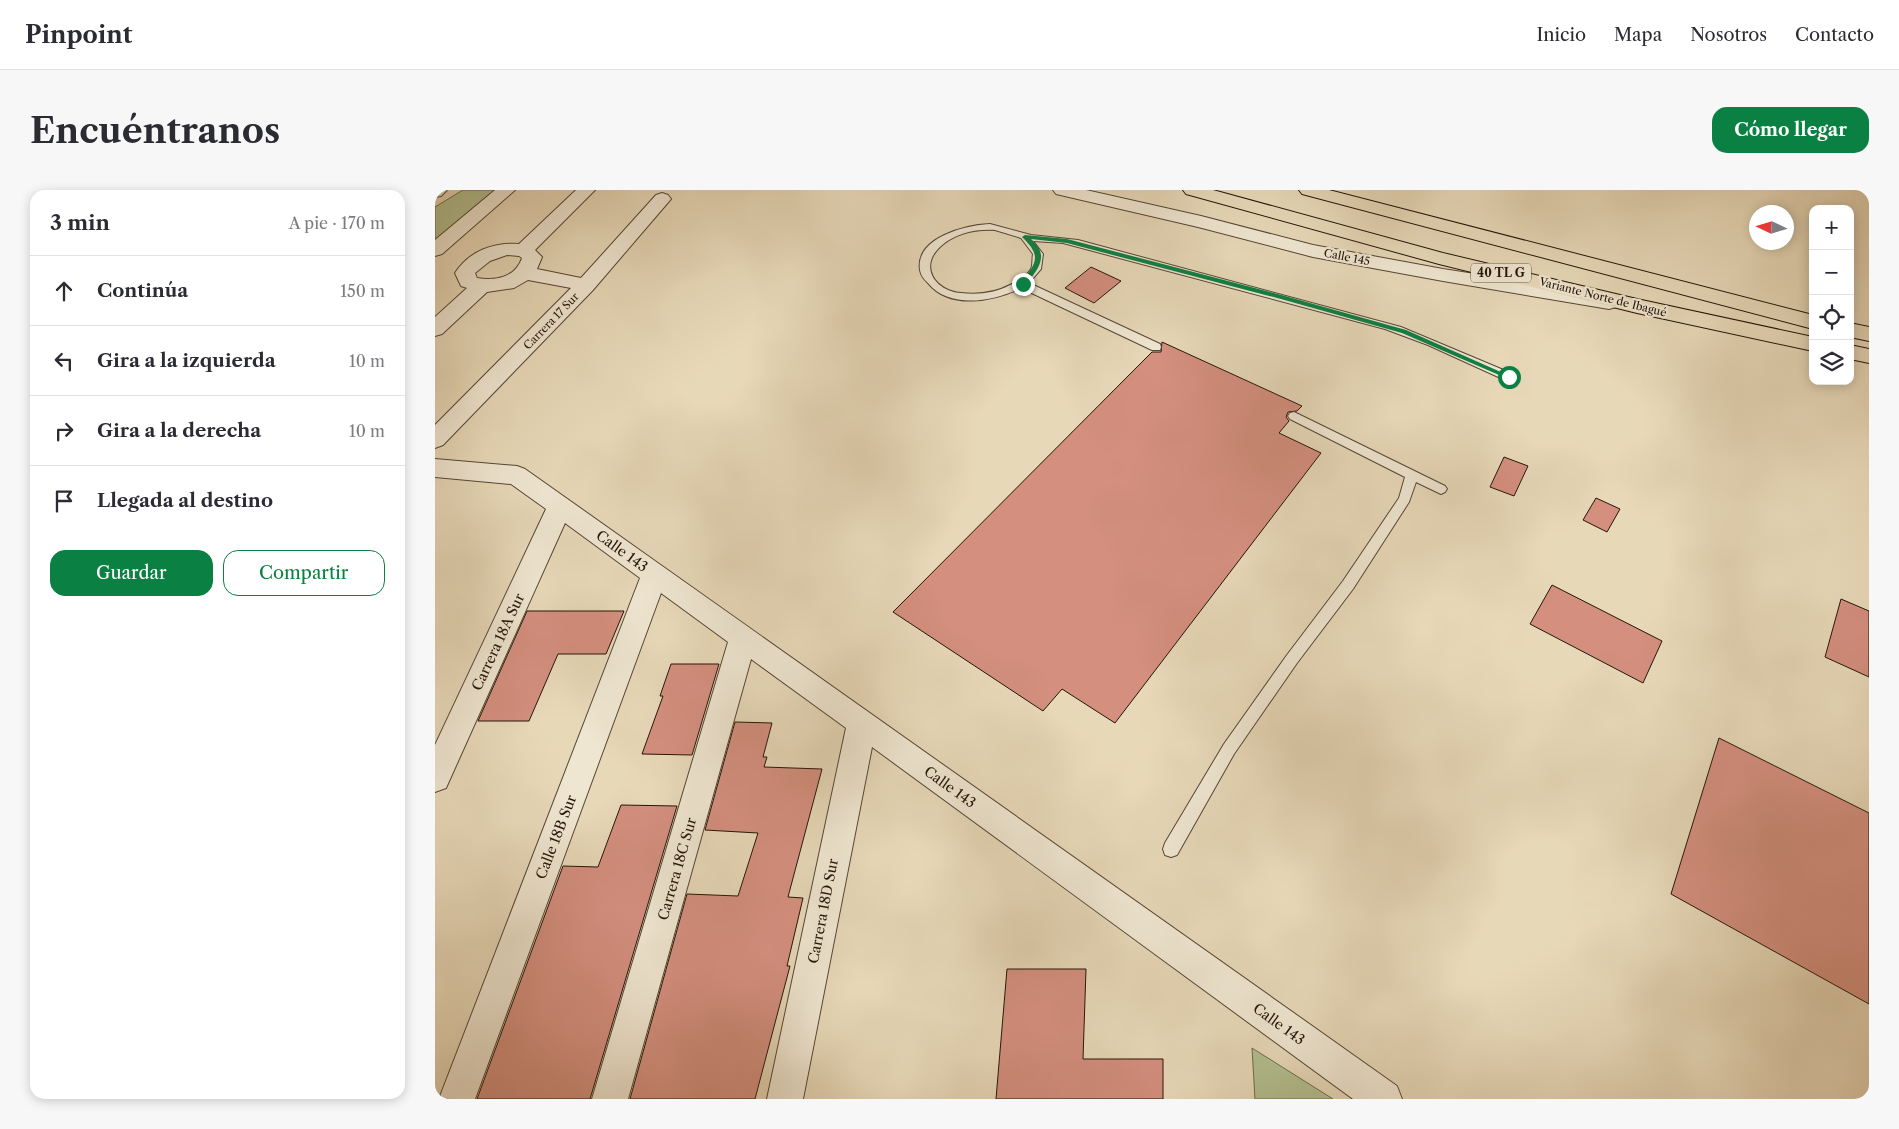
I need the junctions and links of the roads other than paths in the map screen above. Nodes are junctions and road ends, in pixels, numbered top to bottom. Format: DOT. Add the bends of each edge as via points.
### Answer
graph roads {
  1 [pos="506,190"];
  2 [pos="586,190"];
  3 [pos="1062,190"];
  4 [pos="1192,190"];
  5 [pos="1308,190"];
  6 [pos="662,199"];
  7 [pos="1025,237"];
  8 [pos="435,250"];
  9 [pos="523,250"];
  10 [pos="435,258"];
  11 [pos="471,264"];
  12 [pos="525,273"];
  13 [pos="1023,284"];
  14 [pos="586,285"];
  15 [pos="481,287"];
  16 [pos="1637,306"];
  17 [pos="1809,321"];
  18 [pos="435,329"];
  19 [pos="1854,331"];
  20 [pos="1869,334"];
  21 [pos="1809,343"];
  22 [pos="1156,348"];
  23 [pos="1854,353"];
  24 [pos="1869,356"];
  25 [pos="1509,377"];
  26 [pos="1293,416"];
  27 [pos="435,439"];
  28 [pos="435,468"];
  29 [pos="1412,475"];
  30 [pos="1441,489"];
  31 [pos="560,506"];
  32 [pos="655,574"];
  33 [pos="743,638"];
  34 [pos="861,723"];
  35 [pos="435,778"];
  36 [pos="1171,849"];
  37 [pos="457,1099"];
  38 [pos="610,1099"];
  39 [pos="785,1099"];
  40 [pos="1384,1099"];
  1 -- 8 [label="street"];
  2 -- 9 [label="street"];
  3 -- 16 [label="street, Calle 145" via="1313,251 1443,276"];
  4 -- 16 [label="highway, Variante Norte de Ibagué / 40 TL G" via="1439,258"];
  5 -- 17 [label="highway, Variante Norte de Ibagué / 40 TL G"];
  6 -- 14 [label="street, Carrera 17 Sur"];
  7 -- 13 [label="lane" via="1033,243 1039,259 1037,268"];
  7 -- 13 [label="lane" via="1011,230 993,227 956,232 941,240 930,251 925,263 926,275 934,285 948,293 987,297"];
  7 -- 25 [label="lane" via="1067,241 1404,332"];
  9 -- 11 [label="street" via="489,253"];
  9 -- 12 [label="street" via="532,257 530,268"];
  10 -- 11 [label="street"];
  11 -- 15 [label="street" via="465,273 468,282"];
  12 -- 14 [label="street"];
  12 -- 15 [label="street" via="500,286"];
  13 -- 22 [label="lane"];
  14 -- 27 [label="street, Carrera 17 Sur"];
  15 -- 18 [label="street"];
  16 -- 21 [label="highway, Variante Norte de Ibagué / 40 TL G"];
  19 -- 20 [label="highway"];
  23 -- 24 [label="highway"];
  26 -- 29 [label="lane"];
  28 -- 31 [label="street, Calle 143" via="517,475"];
  29 -- 30 [label="lane"];
  29 -- 36 [label="lane" via="1405,499 1234,742"];
  31 -- 32 [label="street, Calle 143"];
  31 -- 35 [label="street, Carrera 18A Sur"];
  32 -- 33 [label="street, Calle 143"];
  32 -- 37 [label="street, Calle 18B Sur"];
  33 -- 34 [label="street, Calle 143"];
  33 -- 38 [label="street, Carrera 18C Sur"];
  34 -- 39 [label="street, Carrera 18D Sur"];
  34 -- 40 [label="street, Calle 143"];
}
